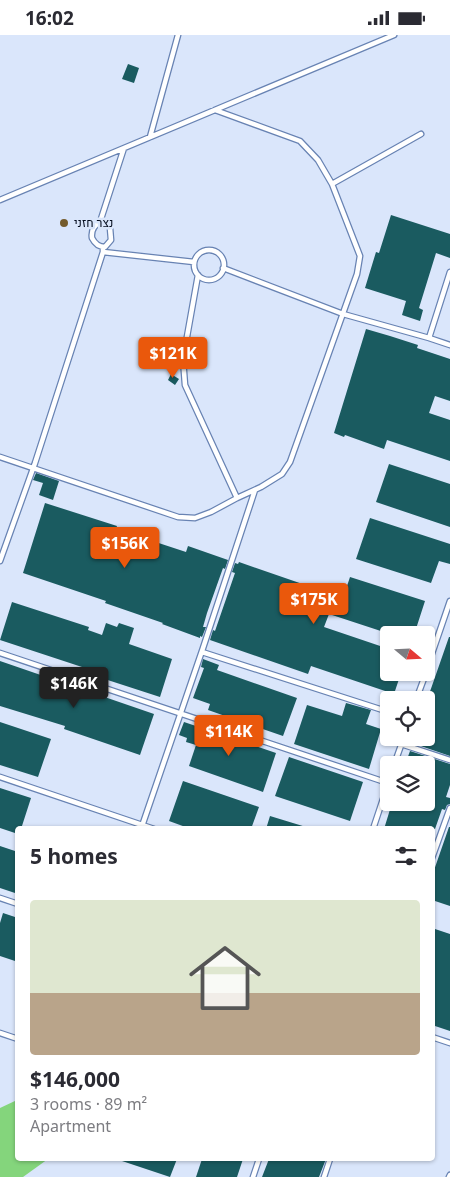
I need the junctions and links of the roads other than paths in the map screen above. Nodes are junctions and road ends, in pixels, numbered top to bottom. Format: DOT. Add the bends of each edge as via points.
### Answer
graph roads {
  1 [pos="178,35"];
  2 [pos="394,35"];
  3 [pos="215,110"];
  4 [pos="420,134"];
  5 [pos="150,137"];
  6 [pos="124,148"];
  7 [pos="332,184"];
  8 [pos="0,200"];
  9 [pos="100,222"];
  10 [pos="103,247"];
  11 [pos="103,253"];
  12 [pos="194,262"];
  13 [pos="223,268"];
  14 [pos="450,272"];
  15 [pos="198,275"];
  16 [pos="344,314"];
  17 [pos="429,338"];
  18 [pos="450,345"];
  19 [pos="0,457"];
  20 [pos="33,469"];
  21 [pos="255,490"];
  22 [pos="237,498"];
  23 [pos="0,561"];
  24 [pos="450,601"];
  25 [pos="435,645"];
  26 [pos="202,652"];
  27 [pos="0,653"];
  28 [pos="380,709"];
  29 [pos="180,713"];
  30 [pos="407,746"];
  31 [pos="450,760"];
  32 [pos="0,777"];
  33 [pos="380,779"];
  34 [pos="380,807"];
  35 [pos="450,808"];
  36 [pos="139,826"];
  37 [pos="142,826"];
  38 [pos="374,826"];
  39 [pos="435,850"];
  40 [pos="0,898"];
  41 [pos="15,903"];
  42 [pos="0,1033"];
  43 [pos="15,1038"];
  44 [pos="435,1038"];
  45 [pos="450,1043"];
  46 [pos="258,1161"];
  47 [pos="329,1161"];
  48 [pos="253,1177"];
  49 [pos="324,1177"];
  1 -- 5 [label="lane"];
  2 -- 3 [label="lane"];
  3 -- 5 [label="lane"];
  3 -- 7 [label="lane" via="300,141 318,160"];
  4 -- 7 [label="lane"];
  5 -- 6 [label="lane"];
  6 -- 8 [label="lane"];
  6 -- 9 [label="lane"];
  7 -- 16 [label="lane" via="360,256"];
  9 -- 10 [label="lane" via="95,224 92,238"];
  9 -- 10 [label="lane" via="110,228 111,233 110,243"];
  10 -- 11 [label="lane"];
  11 -- 12 [label="lane"];
  11 -- 20 [label="lane"];
  12 -- 13 [label="lane" via="199,253 211,250 221,257"];
  12 -- 15 [label="lane"];
  13 -- 15 [label="lane" via="216,279 204,279"];
  13 -- 16 [label="lane"];
  14 -- 17 [label="lane"];
  15 -- 22 [label="lane" via="183,359 185,385"];
  16 -- 17 [label="lane"];
  16 -- 21 [label="lane" via="290,462 282,474"];
  17 -- 18 [label="lane"];
  19 -- 20 [label="lane"];
  20 -- 22 [label="lane" via="178,517 195,518"];
  20 -- 23 [label="lane"];
  21 -- 22 [label="lane"];
  21 -- 26 [label="lane"];
  24 -- 25 [label="lane"];
  26 -- 28 [label="lane"];
  26 -- 29 [label="lane"];
  27 -- 29 [label="lane"];
  29 -- 33 [label="lane"];
  29 -- 37 [label="lane"];
  30 -- 31 [label="lane"];
  32 -- 36 [label="lane"];
  34 -- 38 [label="lane"];
  35 -- 39 [label="lane"];
  40 -- 41 [label="lane"];
  42 -- 43 [label="lane"];
  44 -- 45 [label="lane"];
  46 -- 48 [label="lane"];
  47 -- 49 [label="lane"];
}
